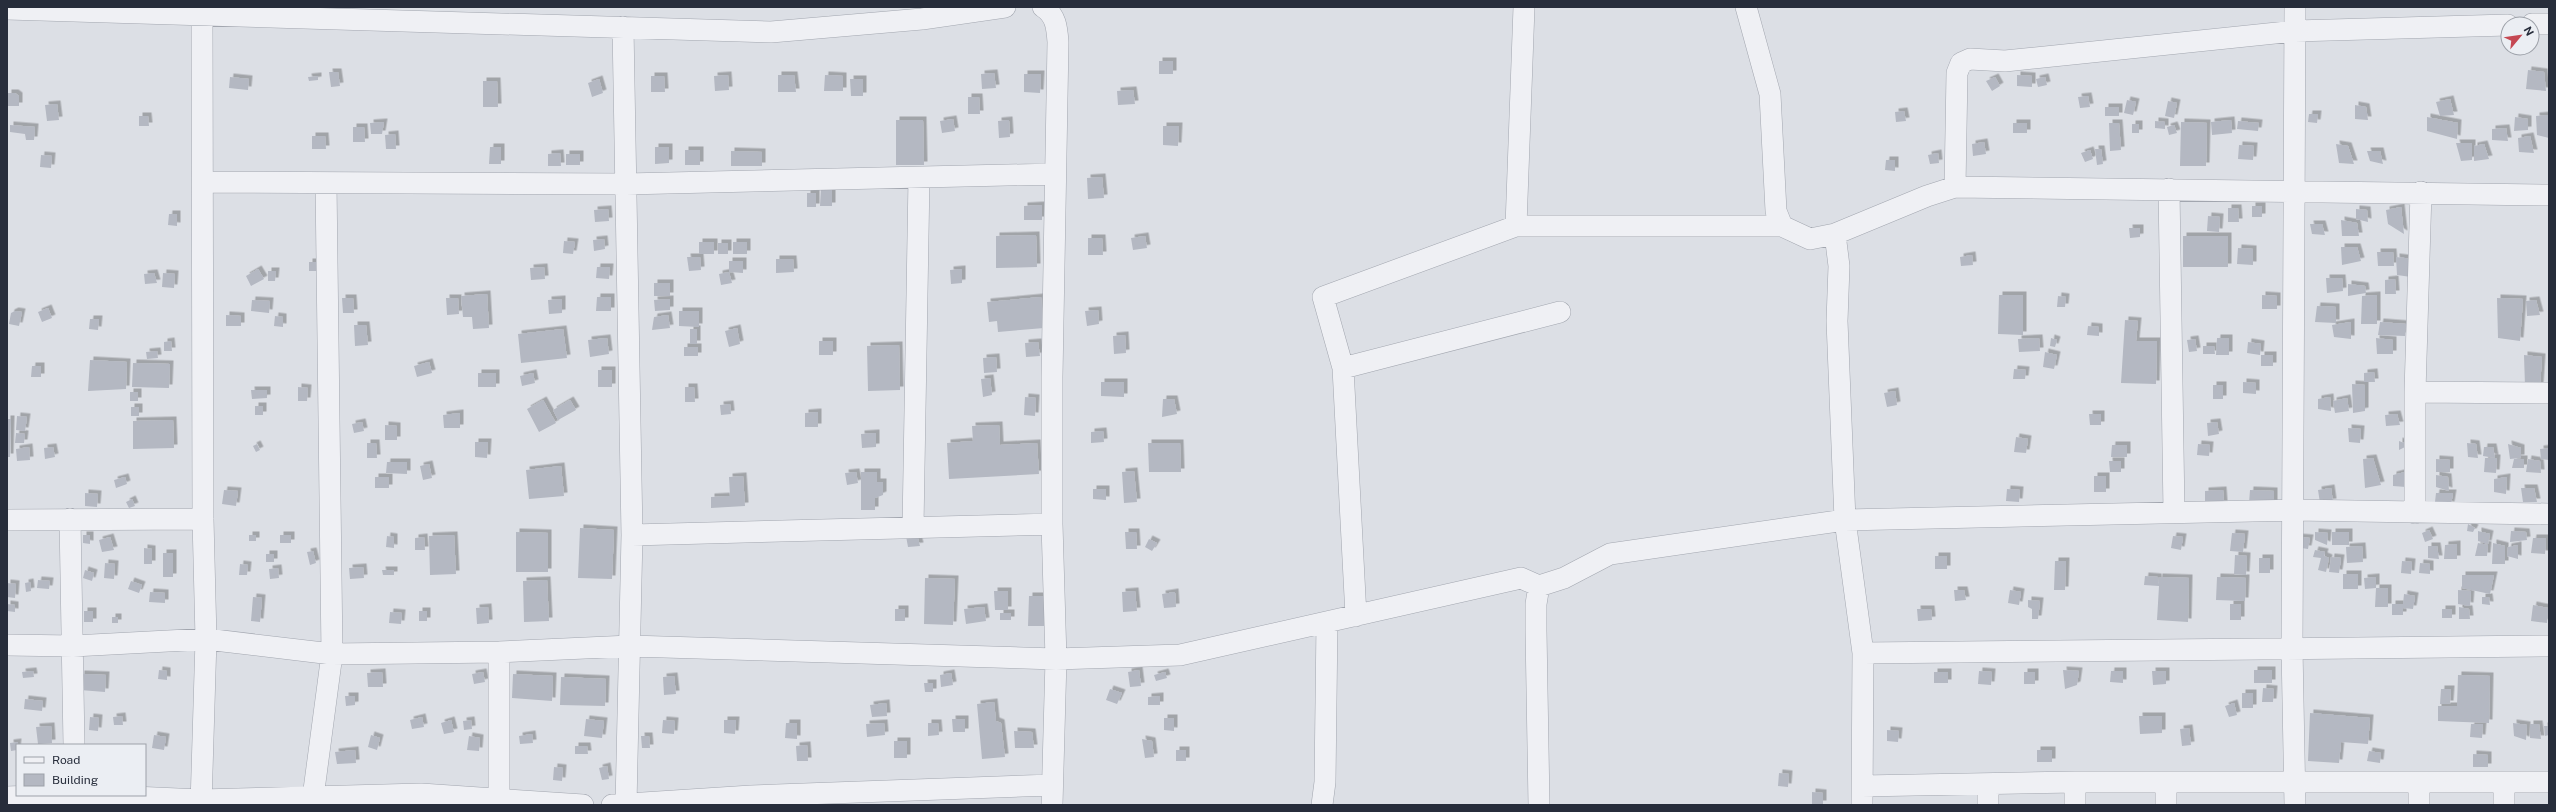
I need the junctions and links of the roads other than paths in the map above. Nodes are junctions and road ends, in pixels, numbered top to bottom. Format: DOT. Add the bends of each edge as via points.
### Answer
graph roads {
  1 [pos="1005,7"];
  2 [pos="1524,7"];
  3 [pos="1746,7"];
  4 [pos="2295,7"];
  5 [pos="1049,8"];
  6 [pos="7,9"];
  7 [pos="202,14"];
  8 [pos="2500,25"];
  9 [pos="622,27"];
  10 [pos="2295,31"];
  11 [pos="1055,174"];
  12 [pos="919,178"];
  13 [pos="203,182"];
  14 [pos="326,183"];
  15 [pos="626,184"];
  16 [pos="1955,187"];
  17 [pos="2169,189"];
  18 [pos="2295,190"];
  19 [pos="2421,192"];
  20 [pos="2549,195"];
  21 [pos="1516,226"];
  22 [pos="1782,226"];
  23 [pos="1835,234"];
  24 [pos="1560,312"];
  25 [pos="1343,368"];
  26 [pos="2415,392"];
  27 [pos="2549,393"];
  28 [pos="2294,510"];
  29 [pos="2174,512"];
  30 [pos="2415,513"];
  31 [pos="2549,514"];
  32 [pos="204,519"];
  33 [pos="7,520"];
  34 [pos="70,520"];
  35 [pos="1845,520"];
  36 [pos="1052,524"];
  37 [pos="913,527"];
  38 [pos="632,535"];
  39 [pos="1539,586"];
  40 [pos="1356,616"];
  41 [pos="1327,622"];
  42 [pos="206,639"];
  43 [pos="7,645"];
  44 [pos="73,646"];
  45 [pos="630,646"];
  46 [pos="2549,646"];
  47 [pos="2292,648"];
  48 [pos="499,652"];
  49 [pos="1863,653"];
  50 [pos="332,654"];
  51 [pos="1056,659"];
  52 [pos="74,744"];
  53 [pos="2075,782"];
  54 [pos="2295,782"];
  55 [pos="2419,782"];
  56 [pos="2549,782"];
  57 [pos="2166,783"];
  58 [pos="2504,783"];
  59 [pos="1988,784"];
  60 [pos="1052,795"];
  61 [pos="1862,795"];
  62 [pos="32,796"];
  63 [pos="102,796"];
  64 [pos="7,797"];
  65 [pos="820,799"];
  66 [pos="312,801"];
  67 [pos="499,802"];
  68 [pos="201,803"];
  69 [pos="584,805"];
  70 [pos="621,805"];
  71 [pos="1322,805"];
  72 [pos="1539,805"];
  73 [pos="1988,805"];
  74 [pos="2074,805"];
  75 [pos="2166,805"];
  76 [pos="2295,805"];
  77 [pos="2418,805"];
  78 [pos="2504,805"];
  1 -- 9 [label="street" via="922,18 771,32"];
  2 -- 21 [label="street"];
  3 -- 22 [label="street" via="1770,94 1776,211"];
  4 -- 10 [label="street"];
  5 -- 11 [label="street" via="1058,30"];
  6 -- 7 [label="street"];
  7 -- 9 [label="street"];
  7 -- 13 [label="street"];
  8 -- 10 [label="street"];
  9 -- 15 [label="street"];
  10 -- 16 [label="street" via="2005,61 1970,59 1961,63 1957,73"];
  10 -- 18 [label="street"];
  11 -- 12 [label="street"];
  11 -- 36 [label="street"];
  12 -- 15 [label="street"];
  12 -- 37 [label="street"];
  13 -- 14 [label="street"];
  13 -- 32 [label="street"];
  14 -- 15 [label="street"];
  14 -- 50 [label="street"];
  15 -- 38 [label="street"];
  16 -- 17 [label="street"];
  16 -- 23 [label="street"];
  17 -- 18 [label="street"];
  17 -- 29 [label="street"];
  18 -- 19 [label="street"];
  18 -- 28 [label="street"];
  19 -- 20 [label="street"];
  19 -- 26 [label="street"];
  21 -- 22 [label="street"];
  21 -- 25 [label="street" via="1323,298"];
  22 -- 23 [label="street" via="1810,239"];
  23 -- 35 [label="street" via="1839,266 1837,321"];
  24 -- 25 [label="street"];
  25 -- 40 [label="street"];
  26 -- 27 [label="street"];
  26 -- 30 [label="street"];
  28 -- 29 [label="street"];
  28 -- 30 [label="street"];
  28 -- 47 [label="street"];
  29 -- 35 [label="street"];
  30 -- 31 [label="street"];
  32 -- 34 [label="street"];
  32 -- 42 [label="street"];
  33 -- 34 [label="street"];
  34 -- 44 [label="street"];
  35 -- 39 [label="street" via="1610,554 1564,578"];
  35 -- 49 [label="street"];
  36 -- 37 [label="street"];
  36 -- 51 [label="street"];
  37 -- 38 [label="street"];
  38 -- 45 [label="street"];
  39 -- 40 [label="street" via="1521,578"];
  39 -- 72 [label="street" via="1536,631"];
  40 -- 41 [label="street"];
  41 -- 51 [label="street" via="1180,655"];
  41 -- 71 [label="street" via="1325,782"];
  42 -- 44 [label="street"];
  42 -- 50 [label="street"];
  42 -- 68 [label="street"];
  43 -- 44 [label="street"];
  44 -- 52 [label="street"];
  45 -- 48 [label="street"];
  45 -- 51 [label="street"];
  45 -- 70 [label="street"];
  46 -- 47 [label="street"];
  47 -- 49 [label="street"];
  47 -- 54 [label="street"];
  48 -- 50 [label="street"];
  48 -- 67 [label="street"];
  49 -- 61 [label="street"];
  50 -- 66 [label="street"];
  51 -- 60 [label="street"];
  53 -- 57 [label="street"];
  53 -- 59 [label="street"];
  53 -- 74 [label="street"];
  54 -- 55 [label="street"];
  54 -- 57 [label="street"];
  54 -- 76 [label="street"];
  55 -- 58 [label="street"];
  55 -- 77 [label="street"];
  56 -- 58 [label="street"];
  57 -- 75 [label="street"];
  58 -- 78 [label="street"];
  59 -- 61 [label="street"];
  59 -- 73 [label="street"];
  60 -- 65 [label="street"];
  62 -- 64 [label="street"];
  63 -- 68 [label="street"];
  65 -- 70 [label="street"];
  66 -- 67 [label="street" via="421,794"];
  66 -- 68 [label="street"];
  67 -- 69 [label="street"];
}
